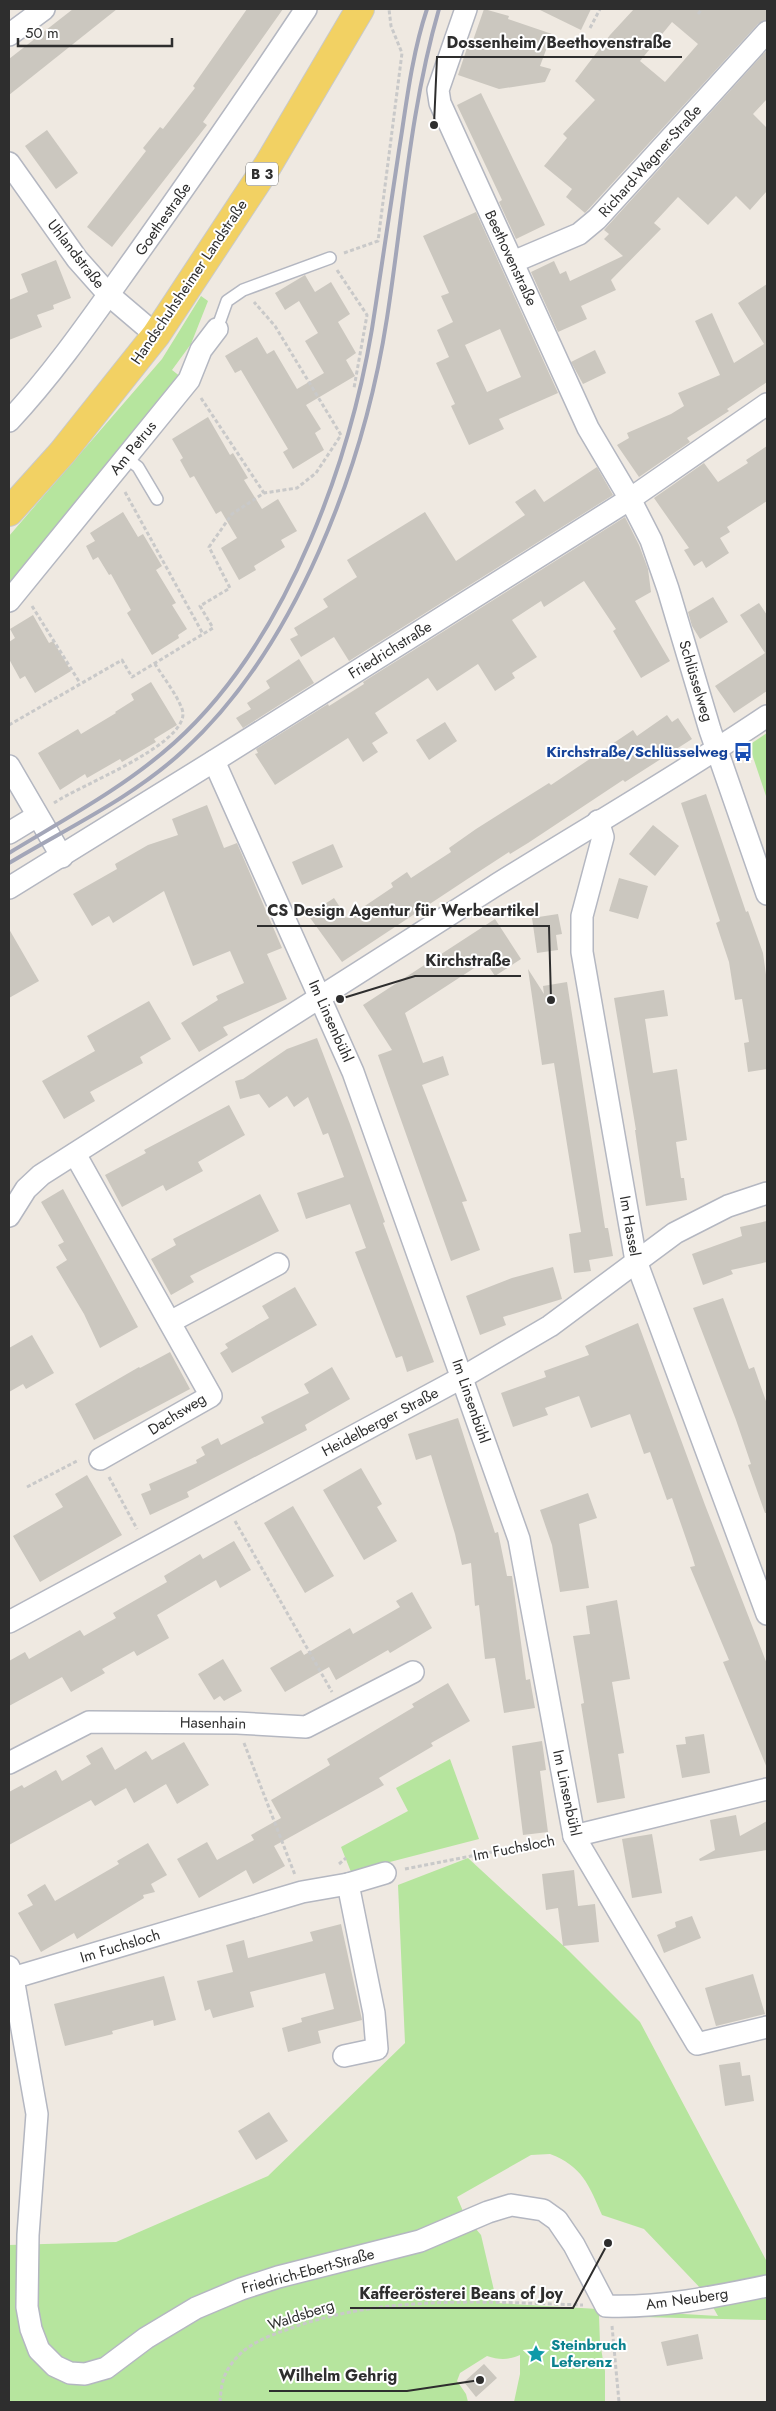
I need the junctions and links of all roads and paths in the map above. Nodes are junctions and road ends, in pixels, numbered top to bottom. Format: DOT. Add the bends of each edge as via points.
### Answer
graph roads {
  1 [pos="44,9"];
  2 [pos="306,9"];
  3 [pos="360,9"];
  4 [pos="389,9"];
  5 [pos="466,9"];
  6 [pos="600,9"];
  7 [pos="702,9"];
  8 [pos="698,14"];
  9 [pos="590,28"];
  10 [pos="767,32"];
  11 [pos="9,35"];
  12 [pos="9,163"];
  13 [pos="330,258"];
  14 [pos="513,262"];
  15 [pos="243,290"];
  16 [pos="108,295"];
  17 [pos="218,329"];
  18 [pos="156,334"];
  19 [pos="189,380"];
  20 [pos="354,388"];
  21 [pos="767,404"];
  22 [pos="9,421"];
  23 [pos="120,464"];
  24 [pos="264,493"];
  25 [pos="630,499"];
  26 [pos="157,500"];
  27 [pos="9,512"];
  28 [pos="14,594"];
  29 [pos="203,634"];
  30 [pos="154,664"];
  31 [pos="80,682"];
  32 [pos="767,716"];
  33 [pos="9,725"];
  34 [pos="718,749"];
  35 [pos="214,761"];
  36 [pos="9,766"];
  37 [pos="38,816"];
  38 [pos="598,821"];
  39 [pos="9,833"];
  40 [pos="62,856"];
  41 [pos="9,888"];
  42 [pos="767,894"];
  43 [pos="320,996"];
  44 [pos="75,1154"];
  45 [pos="767,1194"];
  46 [pos="9,1216"];
  47 [pos="636,1261"];
  48 [pos="278,1264"];
  49 [pos="170,1322"];
  50 [pos="463,1377"];
  51 [pos="100,1459"];
  52 [pos="27,1487"];
  53 [pos="225,1505"];
  54 [pos="128,1513"];
  55 [pos="767,1614"];
  56 [pos="9,1622"];
  57 [pos="413,1672"];
  58 [pos="342,1710"];
  59 [pos="236,1723"];
  60 [pos="9,1763"];
  61 [pos="767,1789"];
  62 [pos="574,1836"];
  63 [pos="386,1873"];
  64 [pos="348,1884"];
  65 [pos="302,1892"];
  66 [pos="10,1975"];
  67 [pos="767,2027"];
  68 [pos="344,2056"];
  69 [pos="767,2286"];
  70 [pos="606,2306"];
  71 [pos="220,2402"];
  72 [pos="619,2402"];
  1 -- 11 [label="street"];
  2 -- 16 [label="street, Goethestraße" via="199,168"];
  3 -- 18 [label="main road, Handschuhsheimer Landstraße / B 3" via="268,165"];
  4 -- 13 [label="path" via="390,26 402,53 378,241"];
  5 -- 14 [label="street, Beethovenstraße" via="438,90 440,103"];
  6 -- 9 [label="path"];
  7 -- 8 [label="path"];
  10 -- 14 [label="street, Richard-Wagner-Straße" via="597,219 580,234"];
  12 -- 16 [label="street, Uhlandstraße" via="77,259"];
  13 -- 15 [label="lane"];
  13 -- 20 [label="path" via="367,315"];
  14 -- 25 [label="street, Beethovenstraße" via="588,428"];
  15 -- 17 [label="lane, Am Petrus" via="227,301"];
  15 -- 24 [label="path" via="275,326 341,435 316,474 297,488"];
  16 -- 18 [label="street, Uhlandstraße"];
  16 -- 22 [label="street, Goethestraße" via="29,400"];
  17 -- 19 [label="street, Am Petrus" via="201,350"];
  18 -- 27 [label="main road, Handschuhsheimer Landstraße / B 3" via="62,453"];
  19 -- 23 [label="street, Am Petrus"];
  19 -- 24 [label="path"];
  21 -- 25 [label="street, Friedrichstraße"];
  23 -- 26 [label="lane" via="138,467"];
  23 -- 28 [label="street, Am Petrus"];
  23 -- 29 [label="path"];
  24 -- 29 [label="path" via="232,514 209,547 230,588 200,606 214,628"];
  25 -- 34 [label="street, Schlüsselweg" via="651,540"];
  25 -- 35 [label="street, Friedrichstraße"];
  28 -- 31 [label="path"];
  29 -- 30 [label="path"];
  30 -- 31 [label="path" via="132,677 122,660"];
  30 -- 37 [label="path" via="183,712 181,725 152,750 76,789"];
  31 -- 33 [label="path"];
  32 -- 34 [label="street"];
  34 -- 38 [label="street"];
  34 -- 42 [label="street, Schlüsselweg"];
  35 -- 40 [label="street, Friedrichstraße"];
  35 -- 43 [label="street, Im Linsenbühl"];
  36 -- 37 [label="street"];
  37 -- 39 [label="street"];
  37 -- 40 [label="street"];
  38 -- 43 [label="street"];
  38 -- 47 [label="street, Im Hassel" via="603,837 582,916 582,952"];
  40 -- 41 [label="street, Friedrichstraße"];
  43 -- 44 [label="street"];
  43 -- 50 [label="street, Im Linsenbühl" via="353,1072"];
  44 -- 46 [label="street" via="42,1175 26,1190"];
  44 -- 49 [label="street, Dachsweg"];
  45 -- 47 [label="street, Heidelberger Straße" via="728,1206 676,1233"];
  47 -- 50 [label="street, Heidelberger Straße" via="550,1326"];
  47 -- 55 [label="street, Im Hassel"];
  48 -- 49 [label="street"];
  49 -- 51 [label="street, Dachsweg" via="211,1396"];
  50 -- 53 [label="street, Heidelberger Straße"];
  50 -- 62 [label="street, Im Linsenbühl" via="519,1539"];
  51 -- 52 [label="path" via="83,1458"];
  51 -- 54 [label="path"];
  53 -- 56 [label="street, Heidelberger Straße"];
  53 -- 58 [label="path"];
  57 -- 58 [label="street, Hasenhain"];
  58 -- 59 [label="street, Hasenhain" via="306,1727"];
  59 -- 60 [label="street, Hasenhain" via="89,1722"];
  59 -- 65 [label="path"];
  61 -- 62 [label="street, Im Fuchsloch"];
  62 -- 63 [label="path, Im Fuchsloch"];
  62 -- 67 [label="street, Im Linsenbühl" via="697,2044"];
  63 -- 64 [label="street, Im Fuchsloch"];
  64 -- 65 [label="street, Im Fuchsloch"];
  64 -- 68 [label="street" via="374,2013 377,2049"];
  65 -- 66 [label="street, Im Fuchsloch"];
  66 -- 70 [label="street, Friedrich-Ebert-Straße" via="37,2114 28,2235 27,2307 39,2350 55,2366 70,2373 85,2374 106,2368 146,2338 196,2308 241,2289 420,2241 488,2212 511,2206 543,2210 557,2220"];
  69 -- 70 [label="street, Am Neuberg" via="698,2300"];
  70 -- 71 [label="path, Waldsberg" via="455,2301 358,2310 313,2320 267,2337 238,2356 222,2382"];
  70 -- 72 [label="path" via="612,2326"];
}
